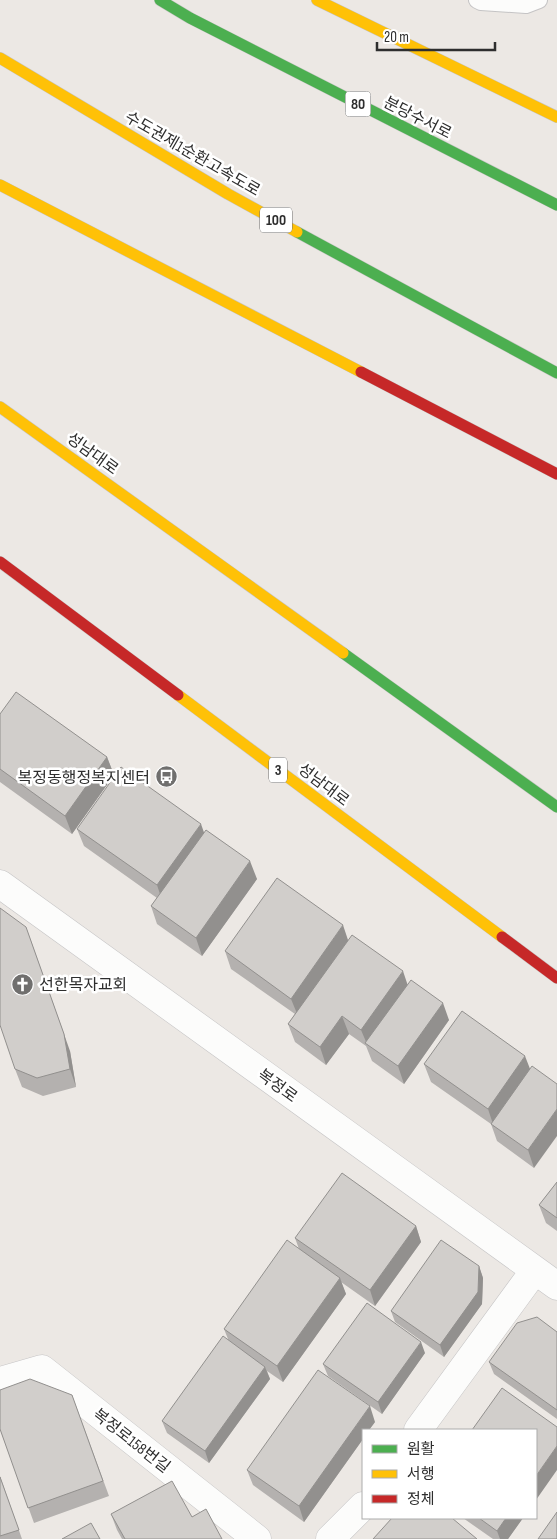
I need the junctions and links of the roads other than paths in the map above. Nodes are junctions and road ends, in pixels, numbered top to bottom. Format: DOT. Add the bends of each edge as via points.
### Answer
graph roads {
  1 [pos="160,0"];
  2 [pos="317,0"];
  3 [pos="477,0"];
  4 [pos="540,0"];
  5 [pos="0,58"];
  6 [pos="557,117"];
  7 [pos="0,185"];
  8 [pos="557,205"];
  9 [pos="557,373"];
  10 [pos="0,407"];
  11 [pos="557,474"];
  12 [pos="0,562"];
  13 [pos="557,807"];
  14 [pos="0,884"];
  15 [pos="557,978"];
  16 [pos="535,1270"];
  17 [pos="557,1286"];
  18 [pos="0,1381"];
  19 [pos="419,1429"];
  20 [pos="362,1507"];
  21 [pos="257,1539"];
  22 [pos="330,1539"];
  1 -- 8 [label="main road, 분당수서로 / 80" via="199,23"];
  2 -- 6 [label="main road"];
  3 -- 4 [label="lane" via="526,5"];
  5 -- 9 [label="main road, 수도권제1순환고속도로 / 100" via="228,194"];
  7 -- 11 [label="main road"];
  10 -- 13 [label="main road, 성남대로"];
  12 -- 15 [label="main road, 성남대로 / 3"];
  14 -- 16 [label="street, 복정로"];
  16 -- 17 [label="street, 복정로"];
  16 -- 19 [label="street"];
  18 -- 21 [label="street, 복정로158번길" via="42,1369"];
  20 -- 22 [label="street"];
}
